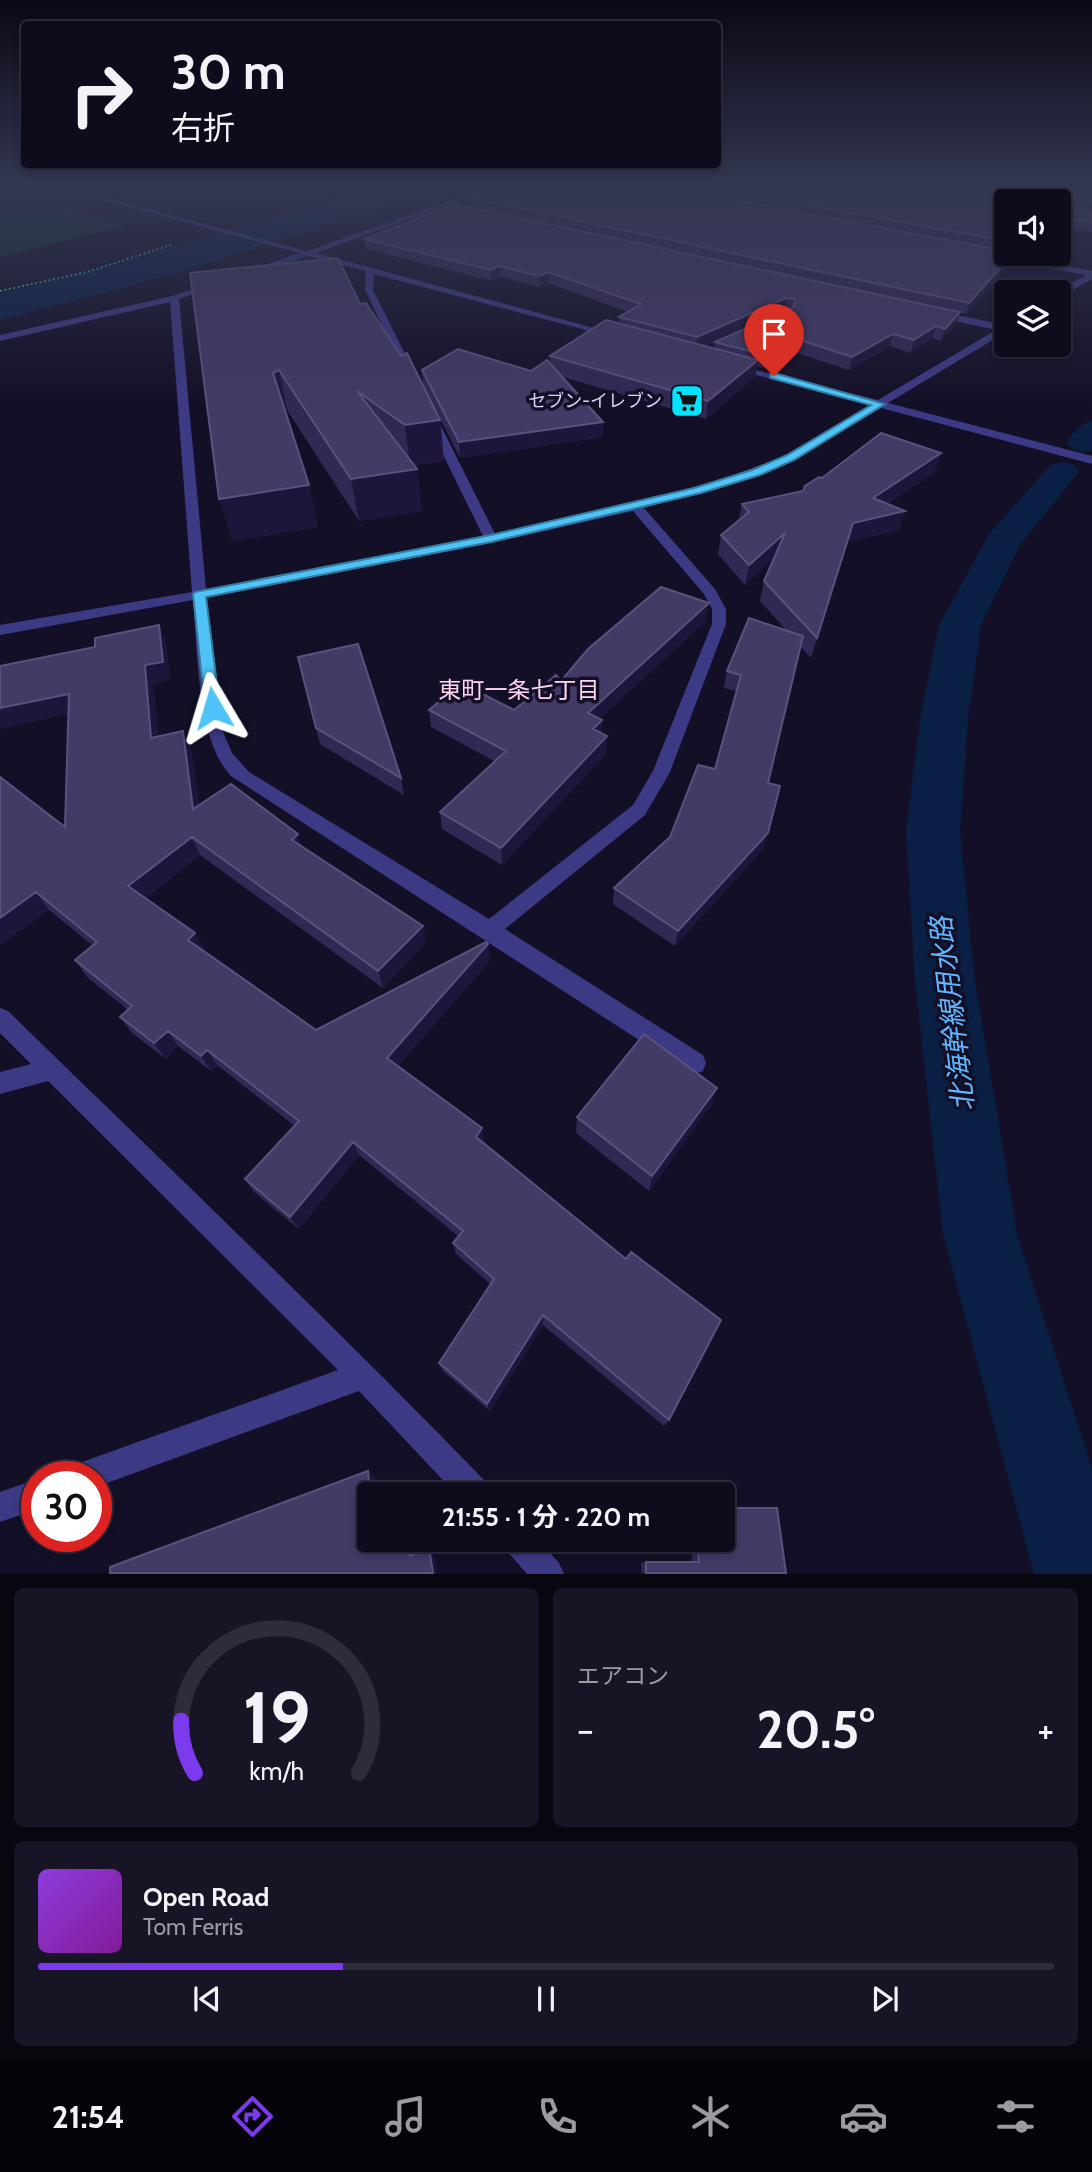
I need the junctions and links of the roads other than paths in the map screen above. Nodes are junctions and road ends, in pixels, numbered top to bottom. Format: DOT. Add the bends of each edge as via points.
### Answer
graph roads {
  1 [pos="294,259"];
  2 [pos="331,259"];
  3 [pos="1014,259"];
  4 [pos="370,270"];
  5 [pos="252,273"];
  6 [pos="1092,274"];
  7 [pos="226,281"];
  8 [pos="1071,287"];
  9 [pos="174,298"];
  10 [pos="923,312"];
  11 [pos="994,326"];
  12 [pos="994,335"];
  13 [pos="0,338"];
  14 [pos="631,339"];
  15 [pos="722,363"];
  16 [pos="416,387"];
  17 [pos="880,404"];
  18 [pos="428,411"];
  19 [pos="1092,460"];
  20 [pos="635,506"];
  21 [pos="491,539"];
  22 [pos="200,594"];
  23 [pos="0,630"];
  24 [pos="490,930"];
  25 [pos="0,1018"];
  26 [pos="695,1063"];
  27 [pos="53,1069"];
  28 [pos="0,1083"];
  29 [pos="363,1375"];
  30 [pos="112,1466"];
  31 [pos="465,1482"];
  32 [pos="21,1499"];
  33 [pos="0,1507"];
  34 [pos="529,1552"];
  35 [pos="548,1573"];
  1 -- 5 [label="street"];
  2 -- 4 [label="street"];
  3 -- 6 [label="street"];
  4 -- 14 [label="street"];
  4 -- 16 [label="street" via="369,290"];
  6 -- 8 [label="street"];
  7 -- 9 [label="street"];
  9 -- 13 [label="street"];
  9 -- 22 [label="street"];
  10 -- 11 [label="street"];
  12 -- 17 [label="street"];
  15 -- 17 [label="street"];
  17 -- 19 [label="street"];
  17 -- 20 [label="street" via="825,439 756,472"];
  18 -- 21 [label="street"];
  20 -- 21 [label="street"];
  20 -- 24 [label="street" via="710,592 719,609 719,624 661,772 639,810"];
  21 -- 22 [label="street"];
  22 -- 23 [label="street"];
  22 -- 24 [label="street" via="215,732 231,767"];
  24 -- 26 [label="street"];
  25 -- 27 [label="street"];
  27 -- 28 [label="street"];
  27 -- 29 [label="street"];
  29 -- 30 [label="street"];
  29 -- 31 [label="street"];
  32 -- 33 [label="street"];
  34 -- 35 [label="street"];
}
